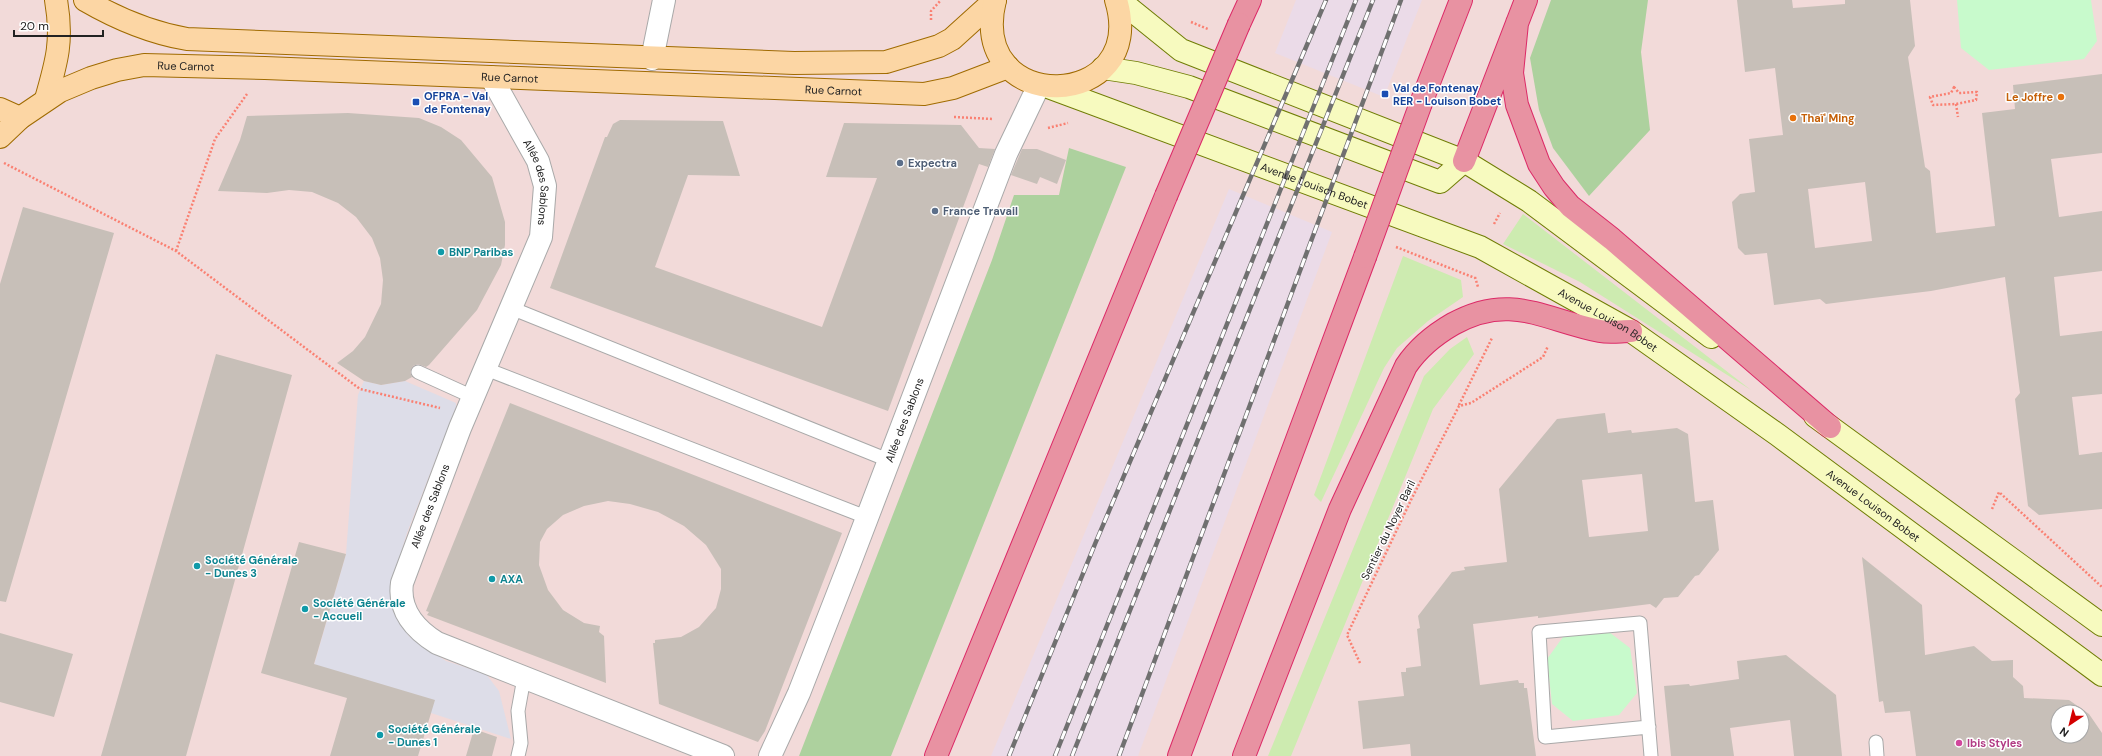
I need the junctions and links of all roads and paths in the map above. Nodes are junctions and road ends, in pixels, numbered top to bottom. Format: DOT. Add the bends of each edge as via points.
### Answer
graph roads {
  1 [pos="56,0"];
  2 [pos="85,0"];
  3 [pos="995,0"];
  4 [pos="1116,0"];
  5 [pos="1119,0"];
  6 [pos="1250,0"];
  7 [pos="1461,0"];
  8 [pos="1526,0"];
  9 [pos="662,9"];
  10 [pos="1517,23"];
  11 [pos="652,59"];
  12 [pos="1008,67"];
  13 [pos="265,68"];
  14 [pos="1103,68"];
  15 [pos="491,77"];
  16 [pos="1043,86"];
  17 [pos="46,99"];
  18 [pos="1956,104"];
  19 [pos="0,109"];
  20 [pos="1958,117"];
  21 [pos="20,118"];
  22 [pos="0,137"];
  23 [pos="0,161"];
  24 [pos="1464,161"];
  25 [pos="176,251"];
  26 [pos="511,308"];
  27 [pos="1631,331"];
  28 [pos="1493,335"];
  29 [pos="1548,346"];
  30 [pos="486,369"];
  31 [pos="418,372"];
  32 [pos="469,406"];
  33 [pos="1459,406"];
  34 [pos="1830,427"];
  35 [pos="888,460"];
  36 [pos="1992,509"];
  37 [pos="866,517"];
  38 [pos="2102,587"];
  39 [pos="2102,625"];
  40 [pos="1360,663"];
  41 [pos="2101,675"];
  42 [pos="524,678"];
  43 [pos="1649,727"];
  44 [pos="1876,742"];
  45 [pos="518,756"];
  46 [pos="723,756"];
  47 [pos="770,756"];
  48 [pos="936,756"];
  49 [pos="1179,756"];
  50 [pos="1244,756"];
  51 [pos="1651,756"];
  52 [pos="1878,756"];
  1 -- 17 [label="main road" via="60,22 59,45"];
  2 -- 11 [label="main road" via="104,11 146,28 187,39"];
  3 -- 11 [label="main road" via="952,39 940,46 886,62 794,63"];
  3 -- 12 [label="main road" via="991,18 992,35 998,52"];
  4 -- 14 [label="main road" via="1121,15 1120,34 1114,52"];
  5 -- 24 [label="main road" via="1181,50"];
  6 -- 48 [label="highway, bridge" via="1166,196"];
  7 -- 49 [label="highway, bridge"];
  8 -- 10 [label="highway"];
  9 -- 11 [label="street"];
  10 -- 24 [label="highway"];
  10 -- 34 [label="highway" via="1512,73 1517,105 1539,164 1554,187 1570,206 1612,239"];
  12 -- 15 [label="main road, Rue Carnot" via="953,88 924,94"];
  12 -- 16 [label="main road" via="1023,78"];
  13 -- 15 [label="main road, Rue Carnot"];
  13 -- 17 [label="main road, Rue Carnot" via="144,66 117,70 91,78"];
  13 -- 25 [label="path" via="215,139"];
  14 -- 16 [label="main road" via="1087,80 1068,87"];
  14 -- 24 [label="main road" via="1189,87 1440,182"];
  15 -- 26 [label="street, Allée des Sablons" via="538,161 545,186 541,237"];
  16 -- 27 [label="main road, Avenue Louison Bobet" via="1480,248"];
  16 -- 35 [label="street, Allée des Sablons" via="1006,154"];
  17 -- 21 [label="main road, Rue Carnot"];
  18 -- 18 [label="path" via="1976,100 1977,92 1959,93 1954,87 1951,93 1930,97 1932,105"];
  18 -- 20 [label="path"];
  19 -- 21 [label="main road"];
  21 -- 22 [label="main road, Rue Carnot"];
  23 -- 25 [label="path"];
  24 -- 34 [label="main road" via="1529,201"];
  25 -- 32 [label="path" via="360,390 454,411"];
  26 -- 30 [label="street, Allée des Sablons"];
  26 -- 35 [label="lane"];
  27 -- 41 [label="main road, Avenue Louison Bobet" via="1778,435"];
  27 -- 50 [label="highway" via="1601,332 1541,314 1505,308 1478,312 1464,318 1436,334 1420,348 1406,366 1340,509"];
  28 -- 33 [label="path, Sentier du Noyer Baril"];
  29 -- 33 [label="path" via="1543,357 1471,404"];
  30 -- 32 [label="street, Allée des Sablons"];
  30 -- 37 [label="lane"];
  31 -- 32 [label="lane"];
  32 -- 42 [label="street, Allée des Sablons" via="402,584 402,602 412,623 424,635 454,651"];
  33 -- 40 [label="path, Sentier du Noyer Baril" via="1347,635"];
  34 -- 39 [label="main road"];
  35 -- 37 [label="street, Allée des Sablons"];
  36 -- 38 [label="path" via="1999,492"];
  37 -- 47 [label="street, Allée des Sablons" via="799,693"];
  42 -- 45 [label="lane" via="518,711 521,743"];
  42 -- 46 [label="street, Allée des Sablons"];
  43 -- 43 [label="lane" via="1640,623 1539,632 1545,737"];
  43 -- 51 [label="lane"];
  44 -- 52 [label="lane"];
}
